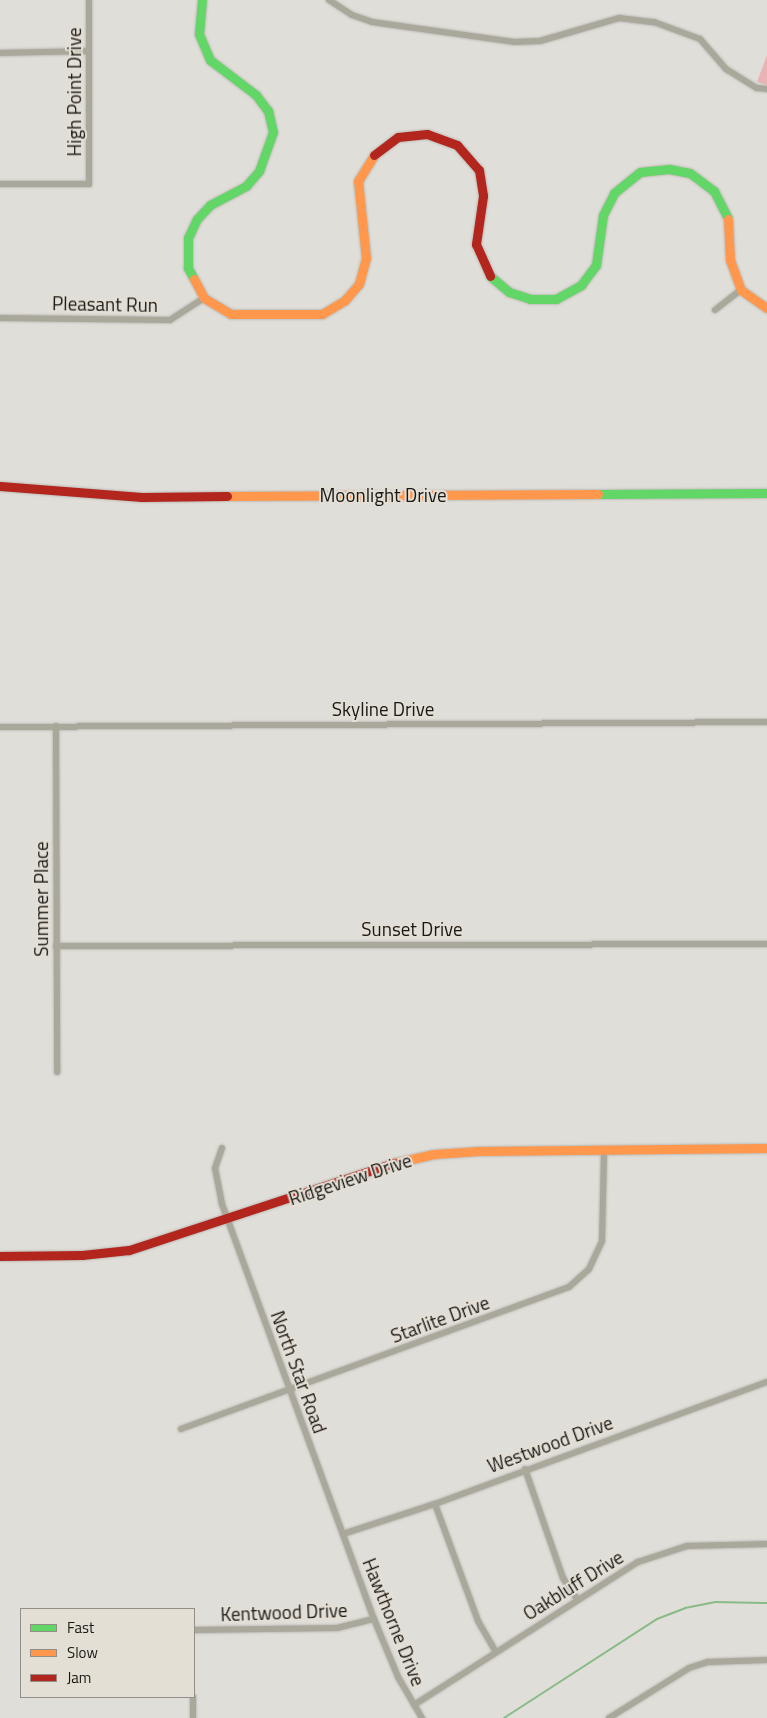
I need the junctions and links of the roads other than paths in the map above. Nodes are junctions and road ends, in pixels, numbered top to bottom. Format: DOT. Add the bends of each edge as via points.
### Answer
graph roads {
  1 [pos="89,0"];
  2 [pos="202,0"];
  3 [pos="329,0"];
  4 [pos="89,52"];
  5 [pos="0,53"];
  6 [pos="767,89"];
  7 [pos="0,184"];
  8 [pos="741,290"];
  9 [pos="204,298"];
  10 [pos="767,308"];
  11 [pos="715,310"];
  12 [pos="0,318"];
  13 [pos="0,486"];
  14 [pos="767,493"];
  15 [pos="767,722"];
  16 [pos="56,726"];
  17 [pos="0,727"];
  18 [pos="767,944"];
  19 [pos="56,946"];
  20 [pos="57,1072"];
  21 [pos="222,1148"];
  22 [pos="767,1148"];
  23 [pos="604,1151"];
  24 [pos="228,1220"];
  25 [pos="0,1256"];
  26 [pos="767,1382"];
  27 [pos="289,1390"];
  28 [pos="181,1429"];
  29 [pos="524,1469"];
  30 [pos="435,1504"];
  31 [pos="343,1534"];
  32 [pos="767,1544"];
  33 [pos="577,1599"];
  34 [pos="374,1619"];
  35 [pos="195,1630"];
  36 [pos="496,1652"];
  37 [pos="767,1660"];
  38 [pos="193,1698"];
  39 [pos="414,1705"];
  40 [pos="192,1718"];
  41 [pos="422,1718"];
  42 [pos="609,1718"];
  1 -- 4 [label="street, High Point Drive"];
  2 -- 9 [label="street" via="199,34 210,60 256,95 268,111 273,132 259,171 246,186 210,205 197,219 188,238 188,268"];
  3 -- 6 [label="street" via="352,15 372,22 514,42 540,41 619,18 654,22 700,39 726,69 757,88"];
  4 -- 5 [label="street"];
  4 -- 7 [label="street, High Point Drive" via="89,184"];
  8 -- 9 [label="street" via="730,260 728,216 722,203 704,180 669,168 640,172 614,193 604,215 596,266 580,285 556,298 530,300 509,292 488,274 476,244 483,196 479,170 457,145 427,134 398,137 377,150 358,181 366,258 359,284 346,300 322,314 289,316 231,314"];
  8 -- 10 [label="street"];
  8 -- 11 [label="street"];
  9 -- 12 [label="street, Pleasant Run" via="170,320"];
  13 -- 14 [label="street, Moonlight Drive" via="142,497"];
  15 -- 16 [label="street, Skyline Drive"];
  16 -- 17 [label="street, Skyline Drive"];
  16 -- 19 [label="street, Summer Place"];
  18 -- 19 [label="street, Sunset Drive"];
  19 -- 20 [label="street, Summer Place"];
  21 -- 24 [label="street, North Star Road" via="215,1168 218,1191"];
  22 -- 23 [label="street, Ridgeview Drive"];
  23 -- 24 [label="street, Ridgeview Drive" via="479,1151 409,1158"];
  23 -- 27 [label="street, Starlite Drive" via="602,1241 589,1268 569,1287"];
  24 -- 25 [label="street, Ridgeview Drive" via="122,1251"];
  24 -- 27 [label="street, North Star Road"];
  26 -- 29 [label="street, Westwood Drive"];
  27 -- 28 [label="street, Starlite Drive"];
  27 -- 31 [label="street, North Star Road"];
  29 -- 30 [label="street, Westwood Drive"];
  29 -- 33 [label="street" via="563,1578"];
  30 -- 31 [label="street, Westwood Drive"];
  30 -- 36 [label="street" via="478,1621"];
  31 -- 34 [label="street, Hawthorne Drive"];
  32 -- 33 [label="street, Oakbluff Drive" via="705,1544 664,1552 638,1562"];
  33 -- 36 [label="street, Oakbluff Drive"];
  34 -- 35 [label="street, Kentwood Drive" via="337,1628"];
  34 -- 39 [label="street, Hawthorne Drive" via="398,1677"];
  36 -- 39 [label="street, Oakbluff Drive"];
  37 -- 42 [label="street" via="708,1662 689,1668"];
  38 -- 40 [label="street"];
  39 -- 41 [label="street, Hawthorne Drive"];
}
